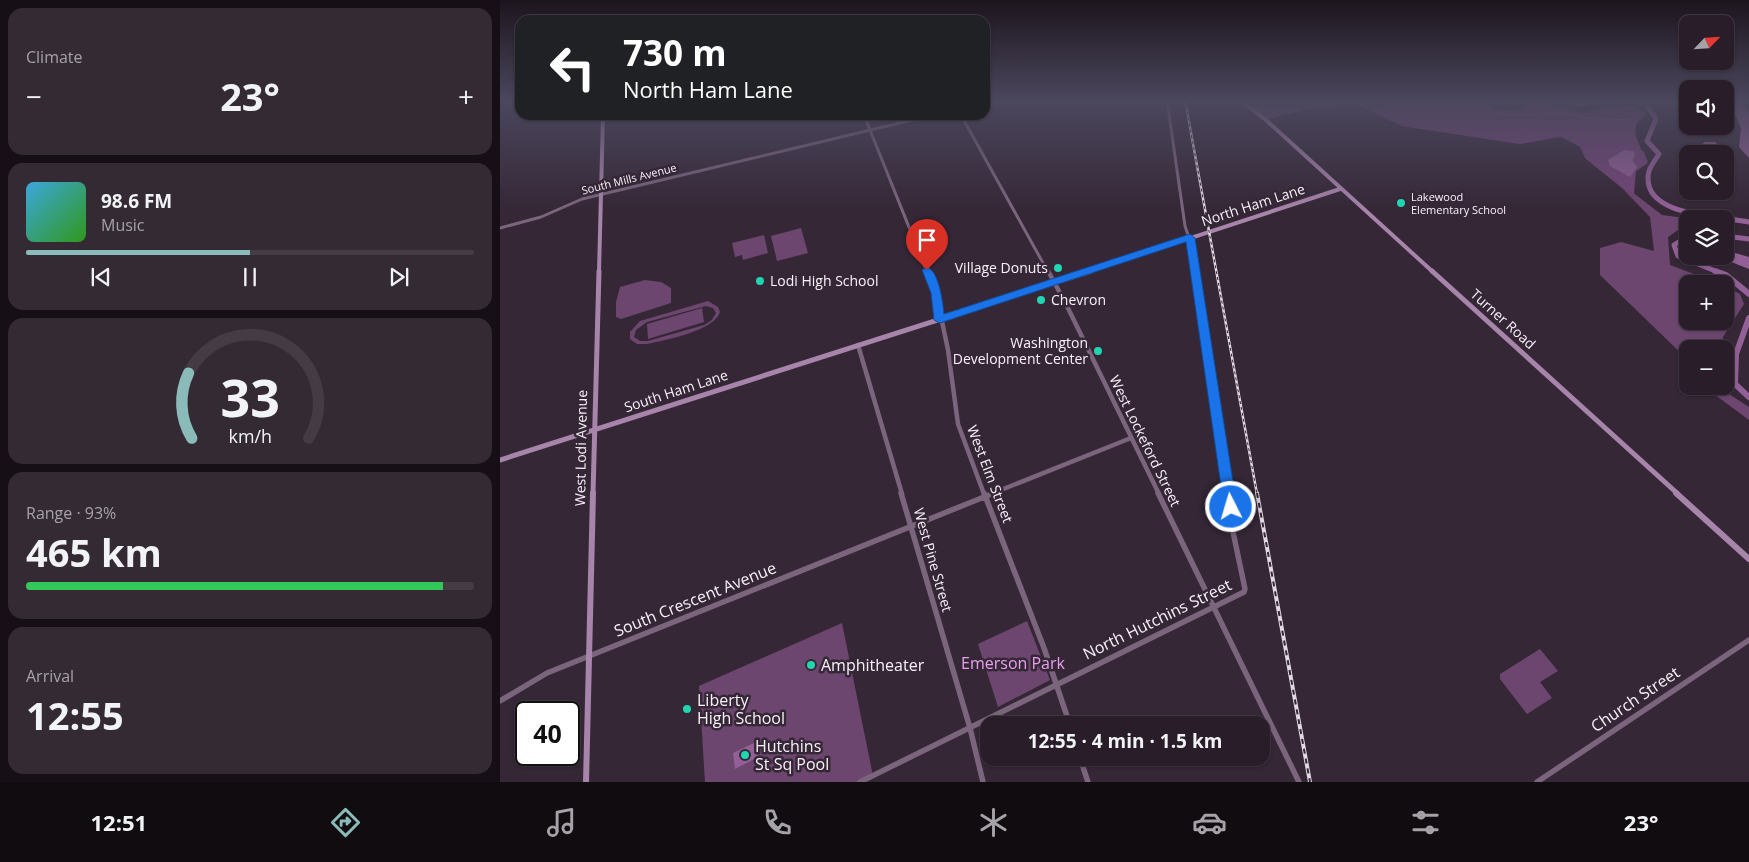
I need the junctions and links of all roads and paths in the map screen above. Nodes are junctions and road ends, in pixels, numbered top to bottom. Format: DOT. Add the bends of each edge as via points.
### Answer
graph roads {
  1 [pos="602,136"];
  2 [pos="844,136"];
  3 [pos="874,136"];
  4 [pos="972,136"];
  5 [pos="1173,136"];
  6 [pos="1283,136"];
  7 [pos="1340,189"];
  8 [pos="601,194"];
  9 [pos="500,228"];
  10 [pos="1190,238"];
  11 [pos="1054,282"];
  12 [pos="940,320"];
  13 [pos="858,345"];
  14 [pos="595,429"];
  15 [pos="1131,438"];
  16 [pos="500,460"];
  17 [pos="985,497"];
  18 [pos="911,526"];
  19 [pos="1749,558"];
  20 [pos="1213,608"];
  21 [pos="1749,640"];
  22 [pos="589,656"];
  23 [pos="1057,684"];
  24 [pos="500,701"];
  25 [pos="1067,716"];
  26 [pos="970,728"];
  27 [pos="1083,766"];
  28 [pos="586,782"];
  29 [pos="860,782"];
  30 [pos="983,782"];
  31 [pos="1088,782"];
  32 [pos="1299,782"];
  33 [pos="1537,782"];
  1 -- 8 [label="main road, West Lodi Avenue"];
  2 -- 8 [label="street, South Mills Avenue"];
  3 -- 12 [label="street, West Elm Street" via="936,293"];
  4 -- 11 [label="street, West Lockeford Street"];
  5 -- 10 [label="street"];
  6 -- 7 [label="main road, Turner Road"];
  7 -- 10 [label="main road, North Ham Lane"];
  7 -- 19 [label="main road, Turner Road"];
  8 -- 9 [label="street, South Mills Avenue" via="538,218"];
  8 -- 14 [label="main road, West Lodi Avenue"];
  10 -- 11 [label="main road, North Ham Lane"];
  10 -- 20 [label="street, North Hutchins Street" via="1229,487 1232,527 1245,589"];
  11 -- 12 [label="main road, North Ham Lane"];
  11 -- 15 [label="street, West Lockeford Street"];
  12 -- 13 [label="main road, North Ham Lane"];
  12 -- 17 [label="street, West Elm Street" via="948,349 958,423"];
  13 -- 14 [label="main road, South Ham Lane"];
  13 -- 18 [label="street, West Pine Street"];
  14 -- 16 [label="main road, South Ham Lane"];
  14 -- 22 [label="main road, West Lodi Avenue"];
  15 -- 17 [label="street, South Crescent Avenue"];
  15 -- 20 [label="street, West Lockeford Street"];
  17 -- 18 [label="street, South Crescent Avenue"];
  17 -- 23 [label="street, West Elm Street"];
  18 -- 22 [label="street, South Crescent Avenue"];
  18 -- 26 [label="street, West Pine Street"];
  20 -- 23 [label="street, North Hutchins Street"];
  20 -- 32 [label="street, West Lockeford Street"];
  21 -- 33 [label="street, Church Street"];
  22 -- 24 [label="street, South Crescent Avenue" via="533,680"];
  22 -- 28 [label="main road, West Lodi Avenue"];
  23 -- 25 [label="street, West Elm Street"];
  23 -- 26 [label="street, North Hutchins Street"];
  26 -- 29 [label="street, North Hutchins Street"];
  26 -- 30 [label="street, West Pine Street"];
  27 -- 31 [label="street"];
}
